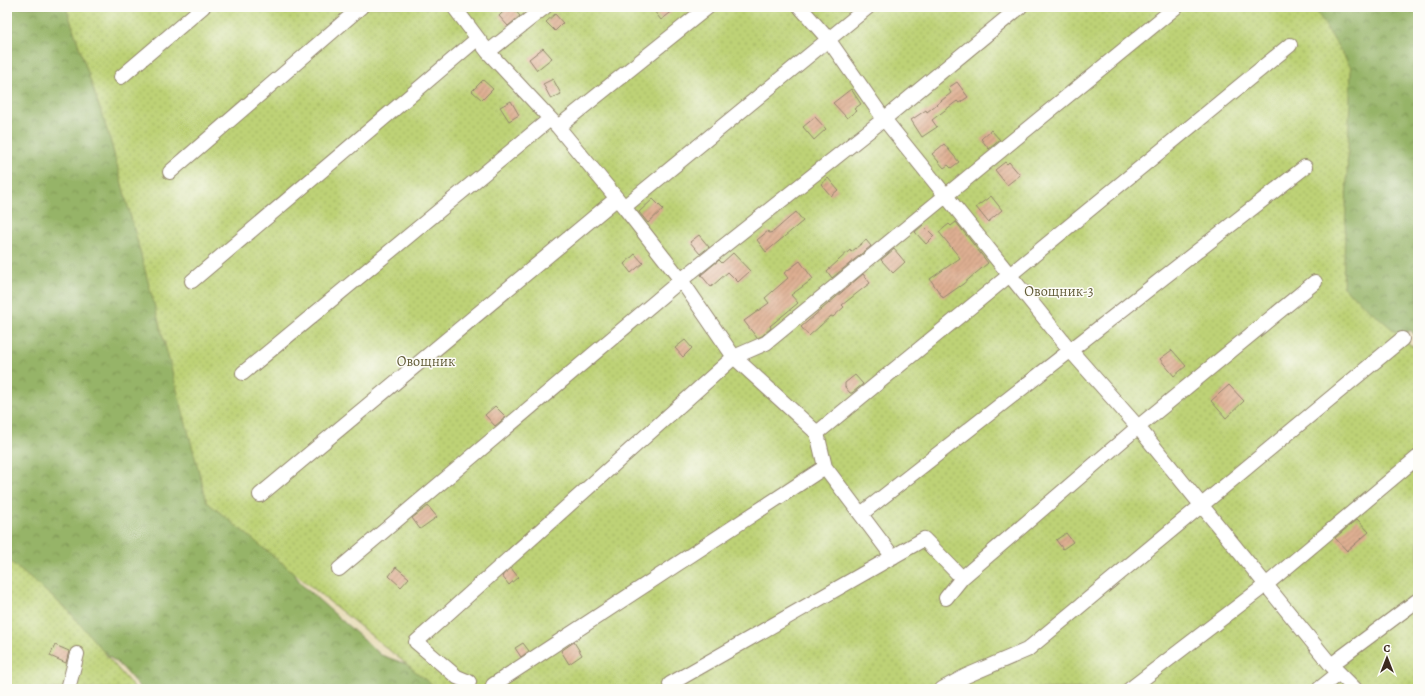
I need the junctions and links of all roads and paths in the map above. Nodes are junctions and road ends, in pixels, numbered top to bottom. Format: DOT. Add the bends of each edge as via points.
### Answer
graph roads {
  1 [pos="203,7"];
  2 [pos="361,7"];
  3 [pos="454,7"];
  4 [pos="545,7"];
  5 [pos="708,7"];
  6 [pos="800,7"];
  7 [pos="868,7"];
  8 [pos="1020,7"];
  9 [pos="1176,7"];
  10 [pos="477,39"];
  11 [pos="828,39"];
  12 [pos="1290,45"];
  13 [pos="488,52"];
  14 [pos="121,77"];
  15 [pos="884,119"];
  16 [pos="554,123"];
  17 [pos="1305,168"];
  18 [pos="170,172"];
  19 [pos="946,196"];
  20 [pos="620,203"];
  21 [pos="1009,274"];
  22 [pos="681,280"];
  23 [pos="192,281"];
  24 [pos="1315,282"];
  25 [pos="1402,339"];
  26 [pos="1070,350"];
  27 [pos="734,356"];
  28 [pos="243,373"];
  29 [pos="1138,427"];
  30 [pos="816,433"];
  31 [pos="1418,457"];
  32 [pos="825,467"];
  33 [pos="260,495"];
  34 [pos="1200,505"];
  35 [pos="861,514"];
  36 [pos="893,556"];
  37 [pos="339,569"];
  38 [pos="962,578"];
  39 [pos="1267,584"];
  40 [pos="946,598"];
  41 [pos="1418,600"];
  42 [pos="77,654"];
  43 [pos="1335,669"];
  44 [pos="469,682"];
  45 [pos="670,684"];
  46 [pos="493,685"];
  47 [pos="68,689"];
  48 [pos="942,689"];
  49 [pos="1130,689"];
  50 [pos="1319,689"];
  51 [pos="1355,689"];
  1 -- 14 [label="lane"];
  2 -- 18 [label="lane"];
  3 -- 10 [label="lane"];
  4 -- 13 [label="lane"];
  5 -- 16 [label="lane"];
  6 -- 11 [label="lane"];
  7 -- 11 [label="lane"];
  8 -- 15 [label="lane"];
  9 -- 19 [label="lane"];
  10 -- 13 [label="lane"];
  10 -- 23 [label="lane"];
  11 -- 15 [label="lane"];
  11 -- 20 [label="lane"];
  12 -- 21 [label="lane"];
  13 -- 16 [label="lane"];
  15 -- 19 [label="lane"];
  15 -- 22 [label="lane"];
  16 -- 20 [label="lane"];
  16 -- 28 [label="lane"];
  17 -- 26 [label="lane"];
  19 -- 21 [label="lane"];
  19 -- 27 [label="lane" via="766,343"];
  20 -- 22 [label="lane"];
  20 -- 33 [label="lane"];
  21 -- 26 [label="lane"];
  21 -- 30 [label="lane"];
  22 -- 27 [label="lane"];
  22 -- 37 [label="lane"];
  24 -- 29 [label="lane"];
  25 -- 34 [label="lane"];
  26 -- 29 [label="lane"];
  26 -- 35 [label="lane"];
  27 -- 30 [label="lane"];
  27 -- 44 [label="lane" via="416,642 457,677"];
  29 -- 34 [label="lane"];
  29 -- 38 [label="lane"];
  30 -- 32 [label="lane"];
  31 -- 39 [label="lane"];
  32 -- 35 [label="lane"];
  32 -- 46 [label="lane"];
  34 -- 39 [label="lane"];
  34 -- 48 [label="lane" via="1027,650"];
  35 -- 36 [label="lane"];
  36 -- 38 [label="lane" via="924,539"];
  36 -- 45 [label="lane"];
  38 -- 40 [label="lane"];
  39 -- 43 [label="lane"];
  39 -- 49 [label="lane"];
  41 -- 43 [label="lane"];
  42 -- 47 [label="lane"];
  43 -- 50 [label="lane"];
  43 -- 51 [label="lane"];
}
